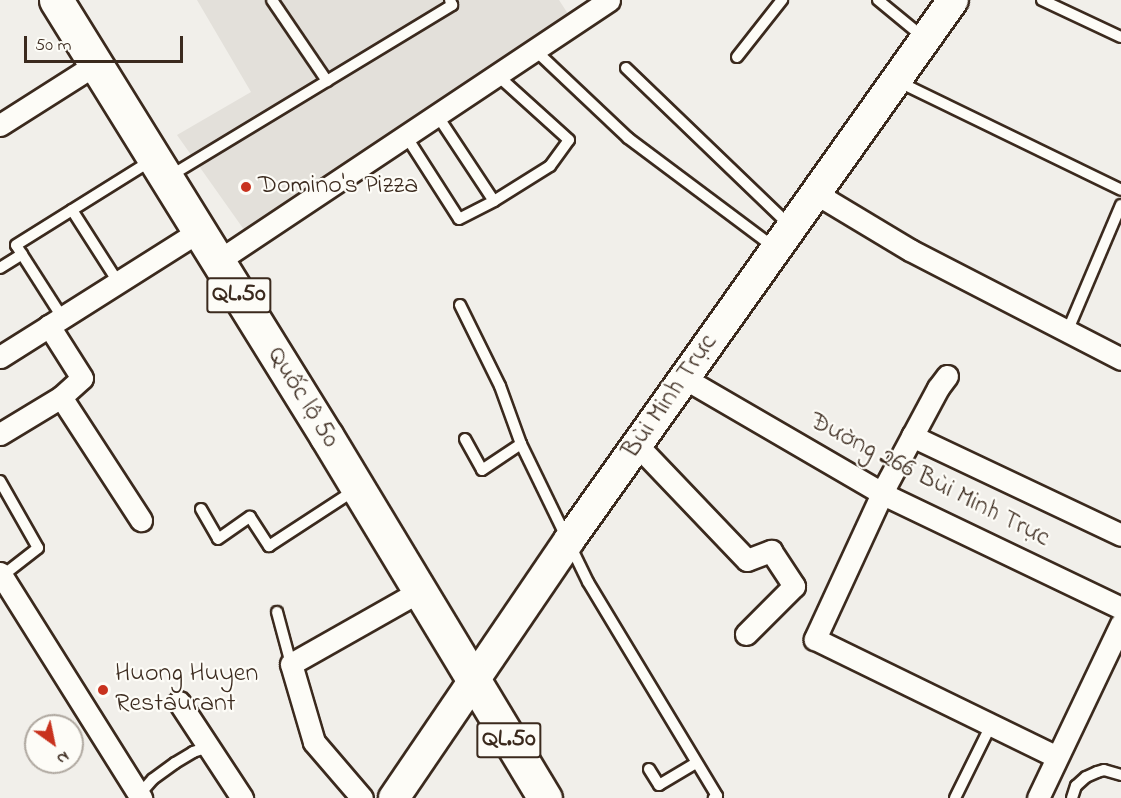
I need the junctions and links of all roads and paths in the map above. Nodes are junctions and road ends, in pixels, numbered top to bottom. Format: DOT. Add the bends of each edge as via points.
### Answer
graph roads {
  1 [pos="56,0"];
  2 [pos="272,0"];
  3 [pos="450,0"];
  4 [pos="609,0"];
  5 [pos="782,0"];
  6 [pos="878,0"];
  7 [pos="953,0"];
  8 [pos="1042,0"];
  9 [pos="580,8"];
  10 [pos="1121,37"];
  11 [pos="926,39"];
  12 [pos="535,50"];
  13 [pos="737,57"];
  14 [pos="96,64"];
  15 [pos="626,68"];
  16 [pos="497,75"];
  17 [pos="327,81"];
  18 [pos="896,81"];
  19 [pos="437,115"];
  20 [pos="0,125"];
  21 [pos="406,136"];
  22 [pos="161,168"];
  23 [pos="1121,190"];
  24 [pos="816,193"];
  25 [pos="494,201"];
  26 [pos="1121,205"];
  27 [pos="72,210"];
  28 [pos="199,231"];
  29 [pos="784,238"];
  30 [pos="22,254"];
  31 [pos="218,261"];
  32 [pos="0,268"];
  33 [pos="118,282"];
  34 [pos="460,305"];
  35 [pos="56,321"];
  36 [pos="1067,332"];
  37 [pos="0,357"];
  38 [pos="1121,359"];
  39 [pos="947,376"];
  40 [pos="684,378"];
  41 [pos="61,398"];
  42 [pos="0,434"];
  43 [pos="912,436"];
  44 [pos="465,439"];
  45 [pos="521,444"];
  46 [pos="636,445"];
  47 [pos="0,482"];
  48 [pos="357,488"];
  49 [pos="883,494"];
  50 [pos="201,509"];
  51 [pos="141,520"];
  52 [pos="1121,535"];
  53 [pos="570,539"];
  54 [pos="1,575"];
  55 [pos="420,591"];
  56 [pos="1121,608"];
  57 [pos="278,612"];
  58 [pos="1121,624"];
  59 [pos="746,634"];
  60 [pos="291,663"];
  61 [pos="472,682"];
  62 [pos="179,702"];
  63 [pos="991,725"];
  64 [pos="208,747"];
  65 [pos="1057,757"];
  66 [pos="696,763"];
  67 [pos="649,769"];
  68 [pos="1121,775"];
  69 [pos="140,797"];
  70 [pos="1040,797"];
  71 [pos="242,798"];
  72 [pos="362,798"];
  73 [pos="394,798"];
  74 [pos="545,798"];
  75 [pos="714,798"];
  76 [pos="955,798"];
  77 [pos="1072,798"];
  1 -- 14 [label="main road, Quốc lộ 50 / QL.50"];
  2 -- 17 [label="lane"];
  3 -- 17 [label="lane" via="452,5"];
  4 -- 9 [label="street"];
  5 -- 13 [label="lane"];
  6 -- 11 [label="lane"];
  7 -- 11 [label="street, Bùi Minh Trực"];
  8 -- 10 [label="lane"];
  9 -- 12 [label="street"];
  11 -- 18 [label="street, Bùi Minh Trực"];
  12 -- 16 [label="street"];
  12 -- 29 [label="lane" via="628,138"];
  14 -- 20 [label="street"];
  14 -- 22 [label="main road, Quốc lộ 50 / QL.50"];
  15 -- 29 [label="lane"];
  16 -- 19 [label="street"];
  16 -- 25 [label="lane" via="569,140 550,166"];
  17 -- 22 [label="lane"];
  18 -- 23 [label="lane"];
  18 -- 24 [label="street, Bùi Minh Trực"];
  19 -- 21 [label="street"];
  19 -- 25 [label="lane"];
  21 -- 25 [label="lane" via="459,219"];
  21 -- 31 [label="street"];
  22 -- 27 [label="lane"];
  22 -- 28 [label="main road, Quốc lộ 50 / QL.50"];
  24 -- 29 [label="street, Bùi Minh Trực"];
  24 -- 36 [label="street" via="910,250"];
  26 -- 36 [label="lane"];
  27 -- 30 [label="lane" via="16,244"];
  27 -- 33 [label="lane"];
  28 -- 31 [label="main road, Quốc lộ 50 / QL.50"];
  28 -- 33 [label="street"];
  29 -- 40 [label="street, Bùi Minh Trực"];
  30 -- 32 [label="lane"];
  30 -- 35 [label="lane"];
  31 -- 48 [label="main road, Quốc lộ 50 / QL.50"];
  33 -- 35 [label="street"];
  34 -- 45 [label="lane" via="500,386"];
  35 -- 37 [label="street"];
  35 -- 41 [label="street" via="82,378"];
  36 -- 38 [label="street"];
  39 -- 43 [label="street"];
  40 -- 46 [label="street, Bùi Minh Trực"];
  40 -- 49 [label="street, Đường 266 Bùi Minh Trực"];
  41 -- 42 [label="street"];
  41 -- 51 [label="street"];
  43 -- 49 [label="street"];
  43 -- 52 [label="street, Đường 266 Bùi Minh Trực"];
  44 -- 45 [label="lane" via="482,470"];
  45 -- 53 [label="lane"];
  46 -- 53 [label="street, Bùi Minh Trực"];
  46 -- 59 [label="street" via="747,560 771,551 794,586"];
  47 -- 54 [label="lane" via="38,548"];
  48 -- 50 [label="lane" via="269,546 250,517 218,538"];
  48 -- 55 [label="main road, Quốc lộ 50 / QL.50"];
  49 -- 56 [label="street, Đường 266 Bùi Minh Trực"];
  49 -- 63 [label="street" via="815,639"];
  53 -- 61 [label="street, Bùi Minh Trực"];
  53 -- 66 [label="lane" via="588,582"];
  54 -- 69 [label="street"];
  55 -- 60 [label="street"];
  55 -- 61 [label="main road, Quốc lộ 50 / QL.50"];
  57 -- 60 [label="lane"];
  58 -- 65 [label="street"];
  60 -- 72 [label="street" via="314,742"];
  61 -- 73 [label="street, Bùi Minh Trực"];
  61 -- 74 [label="main road, Quốc lộ 50 / QL.50"];
  62 -- 64 [label="street"];
  63 -- 65 [label="street"];
  63 -- 76 [label="lane"];
  64 -- 69 [label="lane" via="193,752 153,779"];
  64 -- 71 [label="street"];
  65 -- 70 [label="street"];
  66 -- 67 [label="lane" via="659,785"];
  66 -- 75 [label="lane" via="717,796"];
  68 -- 77 [label="lane" via="1104,770 1091,774 1076,786"];
}
